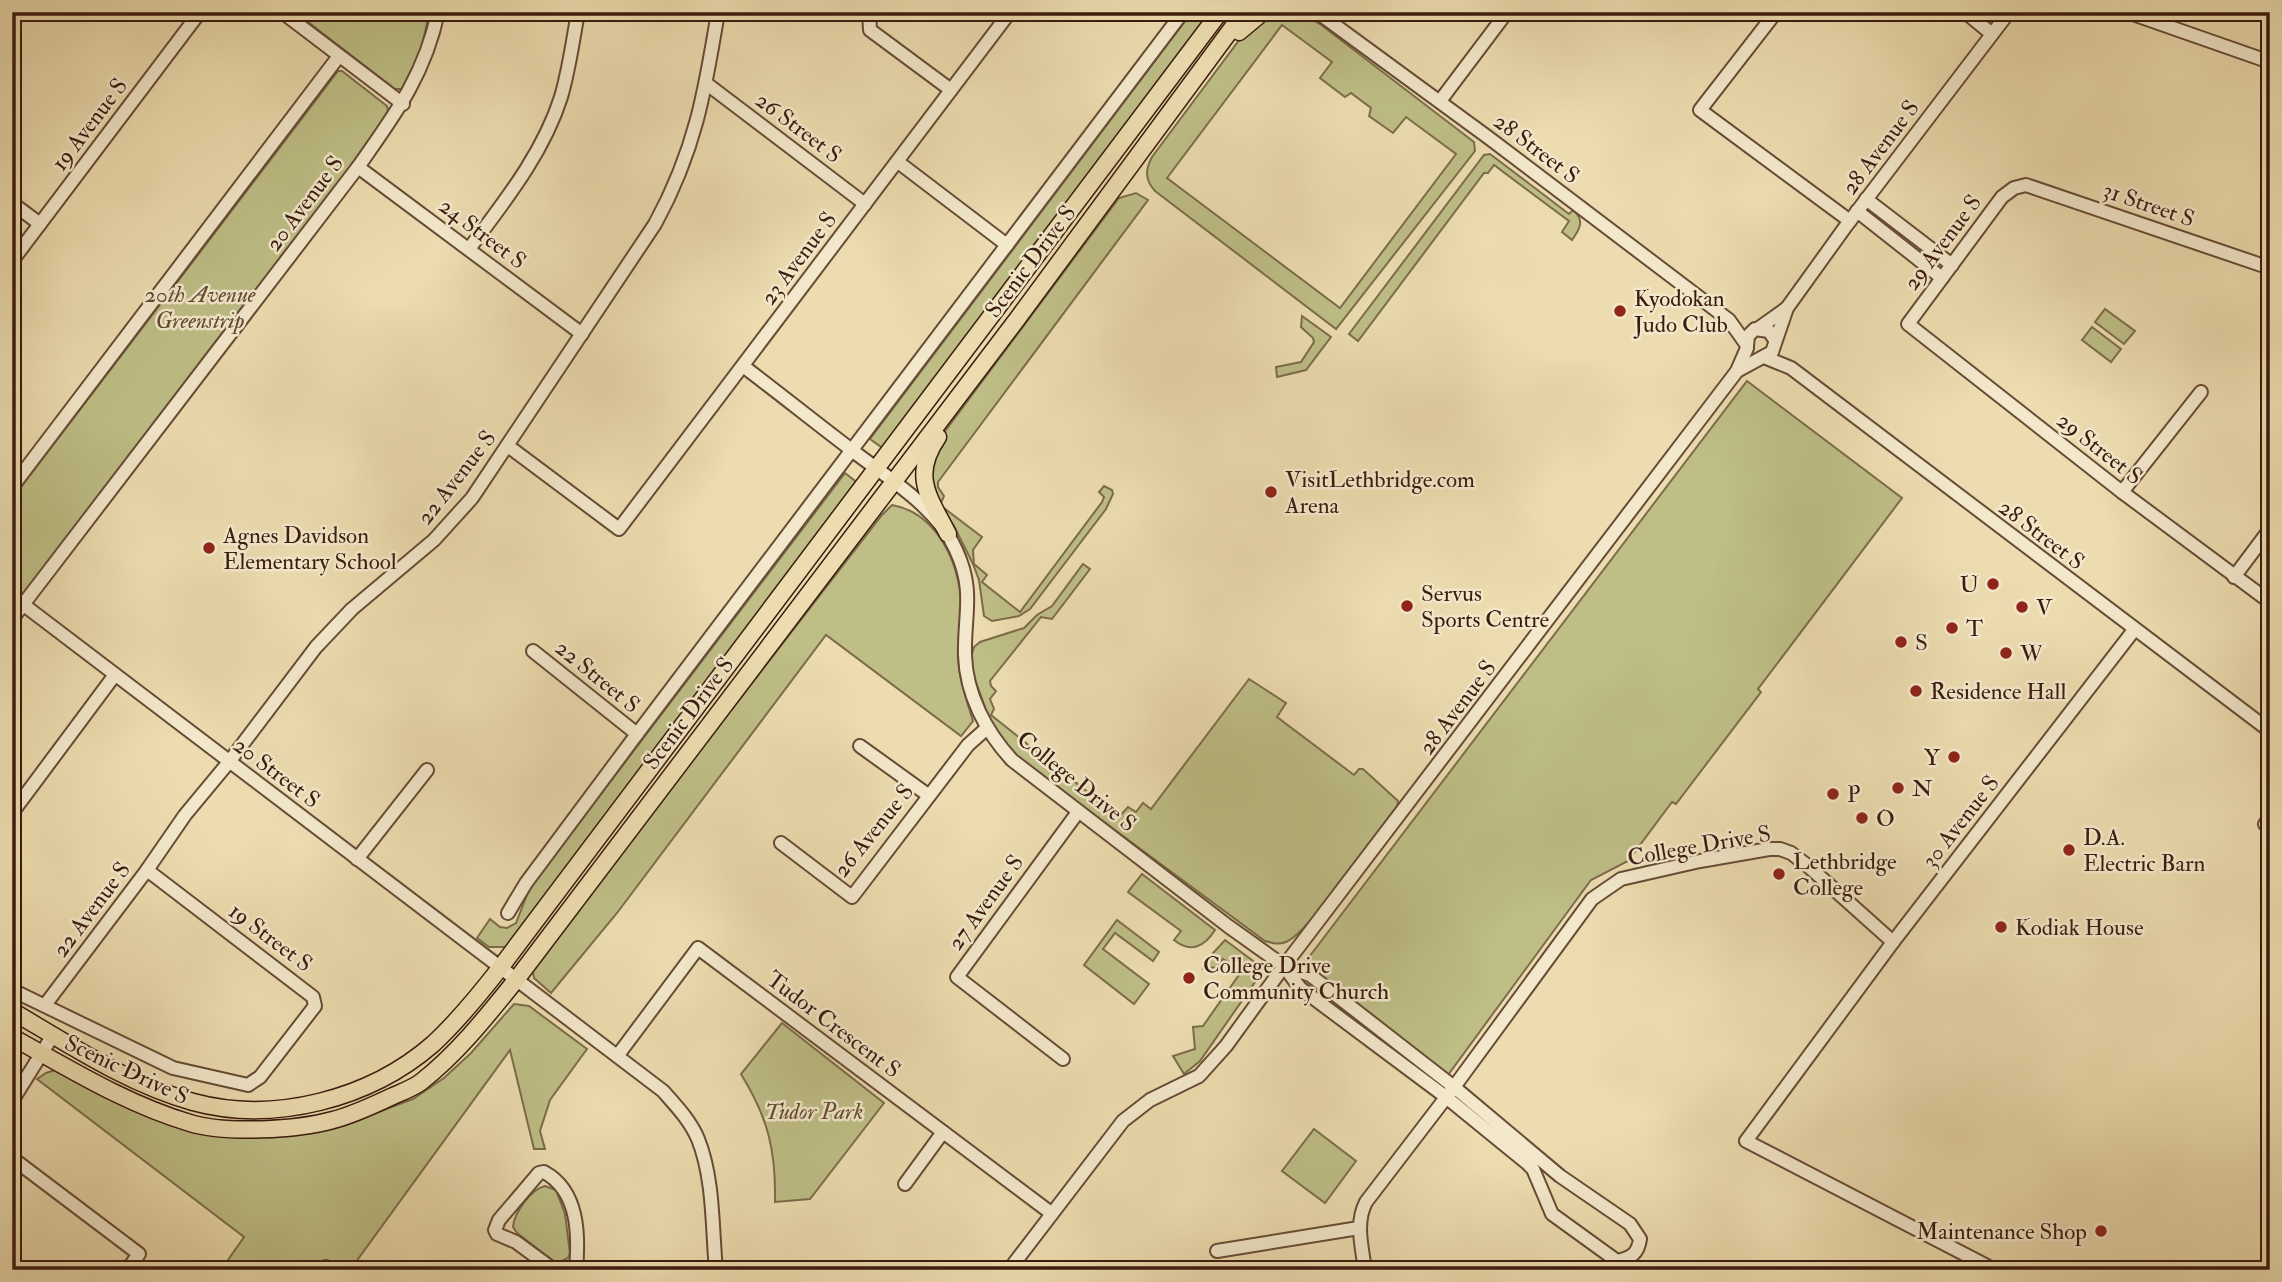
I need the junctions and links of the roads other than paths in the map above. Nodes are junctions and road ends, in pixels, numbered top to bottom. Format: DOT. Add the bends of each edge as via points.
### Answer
graph roads {
  1 [pos="200,12"];
  2 [pos="282,12"];
  3 [pos="438,12"];
  4 [pos="578,12"];
  5 [pos="718,12"];
  6 [pos="869,12"];
  7 [pos="1010,12"];
  8 [pos="1183,12"];
  9 [pos="1220,12"];
  10 [pos="1244,12"];
  11 [pos="1263,12"];
  12 [pos="1317,12"];
  13 [pos="1507,12"];
  14 [pos="1776,12"];
  15 [pos="1965,12"];
  16 [pos="2009,12"];
  17 [pos="2127,12"];
  18 [pos="1992,34"];
  19 [pos="1215,51"];
  20 [pos="339,56"];
  21 [pos="2270,62"];
  22 [pos="707,84"];
  23 [pos="951,90"];
  24 [pos="1440,101"];
  25 [pos="403,104"];
  26 [pos="898,162"];
  27 [pos="358,167"];
  28 [pos="2014,188"];
  29 [pos="1866,199"];
  30 [pos="12,203"];
  31 [pos="865,204"];
  32 [pos="1853,216"];
  33 [pos="40,224"];
  34 [pos="1007,245"];
  35 [pos="469,249"];
  36 [pos="12,261"];
  37 [pos="1952,265"];
  38 [pos="2270,268"];
  39 [pos="1942,278"];
  40 [pos="1787,308"];
  41 [pos="1018,317"];
  42 [pos="1729,320"];
  43 [pos="1908,324"];
  44 [pos="1757,329"];
  45 [pos="582,334"];
  46 [pos="1774,343"];
  47 [pos="1747,346"];
  48 [pos="1762,357"];
  49 [pos="743,366"];
  50 [pos="1791,368"];
  51 [pos="1737,371"];
  52 [pos="2202,392"];
  53 [pos="508,446"];
  54 [pos="852,450"];
  55 [pos="876,469"];
  56 [pos="892,482"];
  57 [pos="12,487"];
  58 [pos="2122,492"];
  59 [pos="2270,529"];
  60 [pos="947,534"];
  61 [pos="2234,577"];
  62 [pos="12,596"];
  63 [pos="2270,602"];
  64 [pos="24,605"];
  65 [pos="12,619"];
  66 [pos="2134,629"];
  67 [pos="533,651"];
  68 [pos="114,676"];
  69 [pos="987,728"];
  70 [pos="2270,731"];
  71 [pos="637,734"];
  72 [pos="860,746"];
  73 [pos="229,762"];
  74 [pos="427,770"];
  75 [pos="928,795"];
  76 [pos="1078,812"];
  77 [pos="12,813"];
  78 [pos="781,843"];
  79 [pos="357,859"];
  80 [pos="147,870"];
  81 [pos="508,913"];
  82 [pos="1893,942"];
  83 [pos="1284,966"];
  84 [pos="500,968"];
  85 [pos="516,980"];
  86 [pos="12,990"];
  87 [pos="45,1005"];
  88 [pos="12,1012"];
  89 [pos="53,1035"];
  90 [pos="12,1037"];
  91 [pos="41,1053"];
  92 [pos="618,1055"];
  93 [pos="1062,1059"];
  94 [pos="248,1085"];
  95 [pos="1450,1092"];
  96 [pos="12,1101"];
  97 [pos="943,1132"];
  98 [pos="12,1158"];
  99 [pos="1560,1176"];
  100 [pos="905,1184"];
  101 [pos="1542,1192"];
  102 [pos="1051,1213"];
  103 [pos="1359,1228"];
  104 [pos="1217,1251"];
  105 [pos="127,1270"];
  106 [pos="554,1270"];
  107 [pos="576,1270"];
  108 [pos="716,1270"];
  109 [pos="1009,1270"];
  110 [pos="1365,1270"];
  111 [pos="1995,1270"];
  1 -- 33 [label="street, 19 Avenue S"];
  2 -- 20 [label="street"];
  3 -- 25 [label="street, 20 Avenue S" via="421,68"];
  4 -- 35 [label="street" via="560,98 539,149"];
  5 -- 22 [label="street, 22 Avenue S"];
  6 -- 23 [label="street" via="870,30"];
  7 -- 23 [label="street, 23 Avenue S"];
  8 -- 34 [label="street, Scenic Drive S"];
  9 -- 55 [label="main road, Scenic Drive S"];
  10 -- 19 [label="main road, Scenic Drive S"];
  11 -- 19 [label="main road"];
  12 -- 24 [label="street, 28 Street S"];
  13 -- 24 [label="street"];
  14 -- 32 [label="street" via="1700,110"];
  15 -- 18 [label="street"];
  16 -- 18 [label="street, 28 Avenue S"];
  17 -- 21 [label="street"];
  18 -- 29 [label="street, 28 Avenue S"];
  19 -- 41 [label="main road, Scenic Drive S"];
  20 -- 25 [label="street"];
  20 -- 57 [label="street"];
  22 -- 31 [label="street, 26 Street S"];
  22 -- 45 [label="street, 22 Avenue S" via="693,138 668,200"];
  23 -- 26 [label="street, 23 Avenue S"];
  24 -- 42 [label="street, 28 Street S"];
  25 -- 27 [label="street, 20 Avenue S"];
  26 -- 31 [label="street, 23 Avenue S"];
  26 -- 34 [label="street"];
  27 -- 35 [label="street, 24 Street S"];
  27 -- 64 [label="street, 20 Avenue S"];
  28 -- 37 [label="street, 29 Avenue S" via="2002,197"];
  28 -- 38 [label="street, 31 Street S" via="2026,185"];
  29 -- 32 [label="street, 28 Avenue S"];
  29 -- 37 [label="street"];
  30 -- 33 [label="street"];
  31 -- 49 [label="street, 23 Avenue S"];
  32 -- 39 [label="street"];
  32 -- 40 [label="street, 28 Avenue S"];
  33 -- 36 [label="street, 19 Avenue S"];
  34 -- 54 [label="street, Scenic Drive S"];
  35 -- 45 [label="street, 24 Street S"];
  37 -- 39 [label="street, 29 Avenue S"];
  39 -- 43 [label="street, 29 Avenue S"];
  40 -- 44 [label="street"];
  40 -- 46 [label="street"];
  41 -- 56 [label="main road, Scenic Drive S"];
  41 -- 60 [label="main road" via="924,461 924,484"];
  42 -- 44 [label="street"];
  42 -- 47 [label="street"];
  43 -- 58 [label="street, 29 Street S"];
  44 -- 46 [label="street" via="1769,331"];
  44 -- 47 [label="street" via="1748,337"];
  45 -- 53 [label="street, 22 Avenue S"];
  46 -- 48 [label="street" via="1772,352"];
  46 -- 50 [label="street"];
  47 -- 48 [label="street" via="1751,354"];
  47 -- 51 [label="street"];
  48 -- 50 [label="street"];
  48 -- 51 [label="street"];
  49 -- 53 [label="street, 23 Avenue S" via="619,529"];
  49 -- 54 [label="street"];
  50 -- 66 [label="street, 28 Street S"];
  51 -- 83 [label="street, 28 Avenue S"];
  52 -- 58 [label="street"];
  53 -- 73 [label="street, 22 Avenue S" via="472,498 434,540 352,609 316,647"];
  54 -- 55 [label="street"];
  54 -- 71 [label="street, Scenic Drive S"];
  55 -- 56 [label="street, College Drive S"];
  55 -- 84 [label="main road, Scenic Drive S"];
  56 -- 60 [label="street, College Drive S"];
  56 -- 85 [label="main road, Scenic Drive S"];
  58 -- 61 [label="street, 29 Street S"];
  59 -- 61 [label="street"];
  60 -- 69 [label="street, College Drive S" via="967,582 965,656"];
  61 -- 63 [label="street, 29 Street S"];
  62 -- 64 [label="street, 20 Street S"];
  64 -- 65 [label="street, 20 Avenue S"];
  64 -- 68 [label="street, 20 Street S"];
  66 -- 70 [label="street, 28 Street S"];
  66 -- 82 [label="street, 30 Avenue S"];
  67 -- 71 [label="street, 22 Street S"];
  68 -- 73 [label="street, 20 Street S"];
  68 -- 77 [label="street"];
  69 -- 75 [label="street, 26 Avenue S"];
  69 -- 76 [label="street, College Drive S" via="1012,760"];
  71 -- 81 [label="street, Scenic Drive S"];
  72 -- 75 [label="street"];
  73 -- 79 [label="street, 20 Street S"];
  73 -- 80 [label="street, 22 Avenue S"];
  74 -- 79 [label="street"];
  75 -- 78 [label="street, 26 Avenue S" via="852,897"];
  76 -- 83 [label="street, College Drive S"];
  76 -- 93 [label="street, 27 Avenue S" via="957,977"];
  79 -- 84 [label="street, 20 Street S"];
  80 -- 87 [label="street, 22 Avenue S"];
  80 -- 94 [label="street, 19 Street S" via="313,997 315,1006 260,1077"];
  82 -- 95 [label="street, College Drive S" via="1808,866 1780,849 1621,879 1591,899"];
  82 -- 111 [label="street, 30 Avenue S" via="1745,1141"];
  83 -- 95 [label="street, College Drive S" via="1300,988"];
  83 -- 102 [label="street, 28 Avenue S" via="1214,1062 1199,1076 1150,1100 1123,1121"];
  84 -- 85 [label="street, 20 Street S"];
  84 -- 89 [label="main road, Scenic Drive S" via="457,1021 411,1061 363,1087 326,1100 279,1108 193,1102 133,1079"];
  85 -- 91 [label="main road, Scenic Drive S" via="477,1028 419,1084 333,1120 267,1129 192,1124 117,1095"];
  85 -- 92 [label="street"];
  86 -- 87 [label="street, Scenic Drive S"];
  87 -- 94 [label="street, Scenic Drive S" via="173,1068"];
  88 -- 89 [label="main road, Scenic Drive S"];
  89 -- 91 [label="street"];
  90 -- 91 [label="main road, Scenic Drive S"];
  91 -- 96 [label="street"];
  92 -- 97 [label="street, Tudor Crescent S" via="698,948"];
  92 -- 108 [label="street" via="663,1091 698,1138 706,1167"];
  95 -- 99 [label="street, College Drive S"];
  95 -- 101 [label="street, College Drive S" via="1533,1169"];
  95 -- 103 [label="street, College Drive S" via="1366,1202"];
  97 -- 100 [label="street"];
  97 -- 102 [label="street, Tudor Crescent S"];
  98 -- 105 [label="street" via="139,1254"];
  99 -- 101 [label="street"];
  99 -- 101 [label="street, College Drive S" via="1634,1228 1640,1239 1636,1253 1617,1261 1552,1214"];
  102 -- 109 [label="street, 28 Avenue S"];
  103 -- 104 [label="street"];
  103 -- 110 [label="street, College Drive S"];
  106 -- 107 [label="street" via="495,1230 544,1172 558,1182 574,1211 579,1240"];
}
